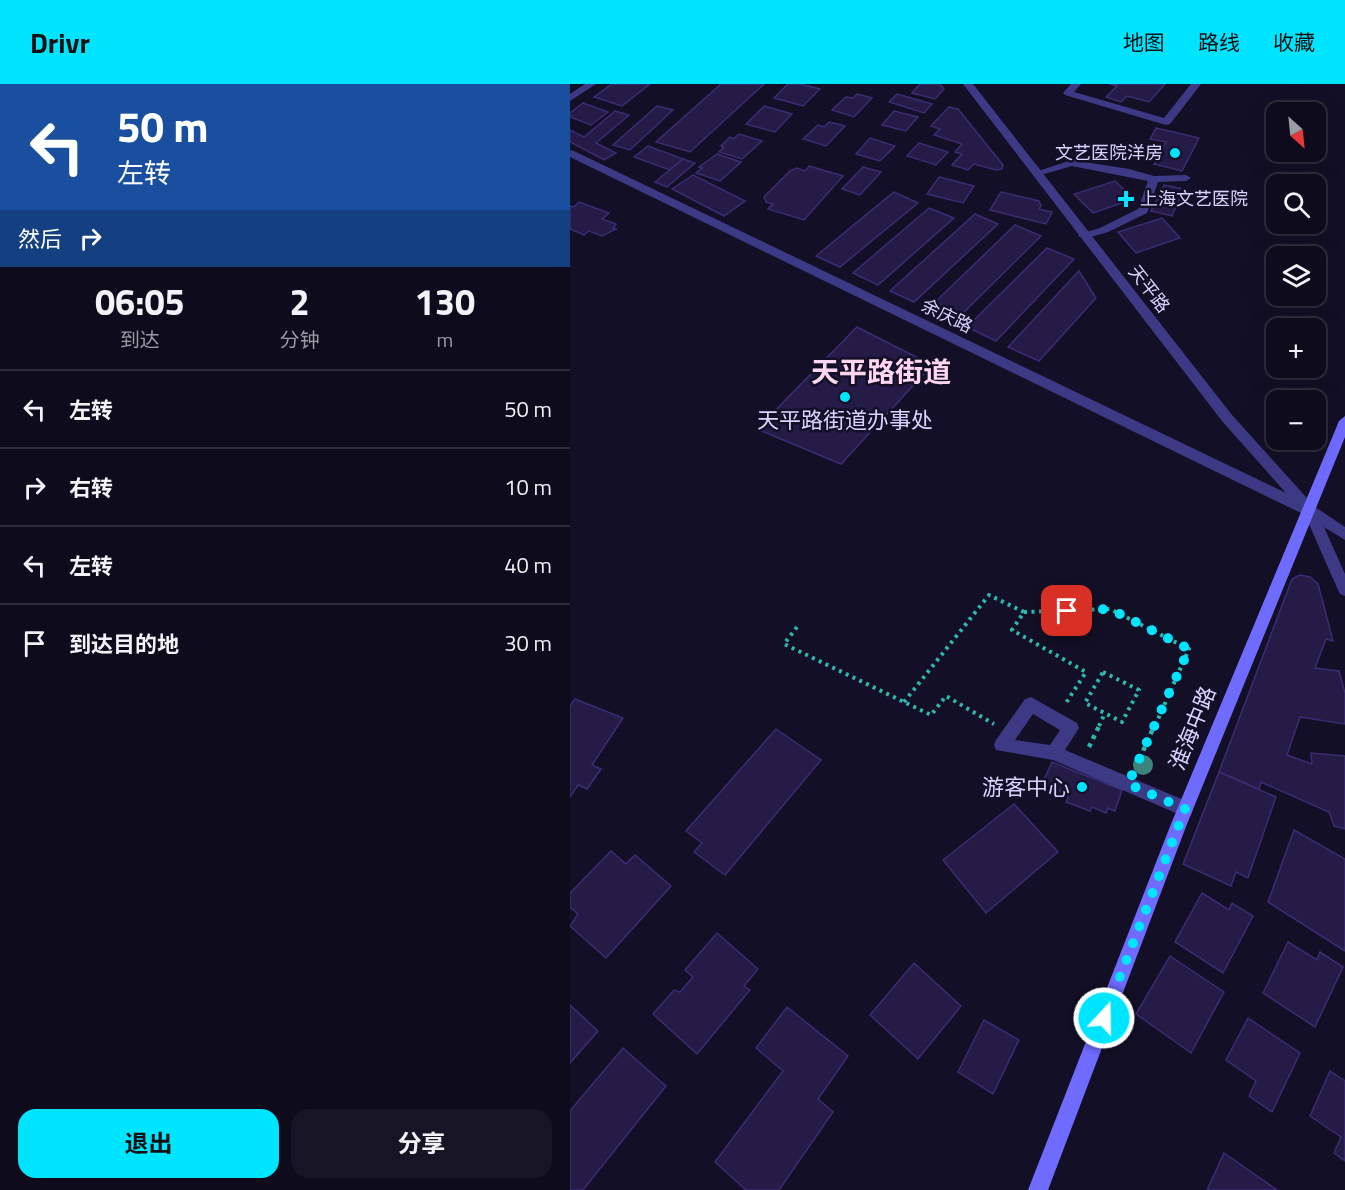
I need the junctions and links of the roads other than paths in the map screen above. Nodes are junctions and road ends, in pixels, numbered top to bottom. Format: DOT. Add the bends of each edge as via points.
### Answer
graph roads {
  1 [pos="591,84"];
  2 [pos="968,84"];
  3 [pos="1076,84"];
  4 [pos="1196,84"];
  5 [pos="570,98"];
  6 [pos="570,153"];
  7 [pos="1037,172"];
  8 [pos="1186,178"];
  9 [pos="1154,179"];
  10 [pos="1084,236"];
  11 [pos="1345,421"];
  12 [pos="1310,511"];
  13 [pos="1345,534"];
  14 [pos="1345,590"];
  15 [pos="1054,753"];
  16 [pos="1185,809"];
  17 [pos="1038,1190"];
  1 -- 5 [label="street"];
  2 -- 7 [label="street, 天平路"];
  3 -- 4 [label="street" via="1068,93 1166,122"];
  6 -- 12 [label="street, 余庆路"];
  7 -- 9 [label="street" via="1072,163"];
  7 -- 10 [label="street, 天平路"];
  8 -- 9 [label="street"];
  9 -- 10 [label="street" via="1143,211"];
  10 -- 12 [label="street, 天平路" via="1227,418"];
  11 -- 12 [label="main road, 淮海中路"];
  12 -- 13 [label="street"];
  12 -- 14 [label="street"];
  12 -- 16 [label="main road, 淮海中路"];
  15 -- 15 [label="street" via="1002,745 1031,704 1071,728"];
  15 -- 16 [label="street"];
  16 -- 17 [label="main road, 淮海中路"];
}
